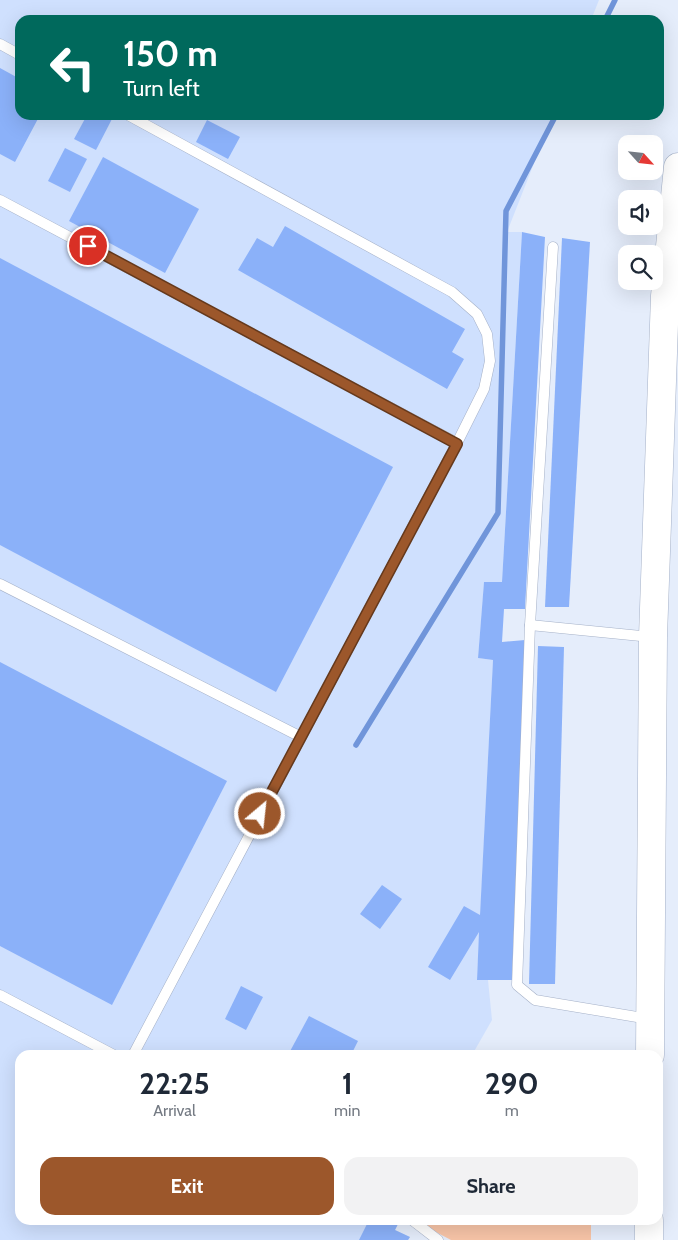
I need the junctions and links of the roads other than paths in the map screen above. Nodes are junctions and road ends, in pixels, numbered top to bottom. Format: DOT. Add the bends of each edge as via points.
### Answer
graph roads {
  1 [pos="0,44"];
  2 [pos="15,52"];
  3 [pos="137,120"];
  4 [pos="678,167"];
  5 [pos="0,200"];
  6 [pos="553,247"];
  7 [pos="457,444"];
  8 [pos="0,584"];
  9 [pos="530,625"];
  10 [pos="652,637"];
  11 [pos="301,737"];
  12 [pos="0,995"];
  13 [pos="650,1019"];
  14 [pos="104,1050"];
  15 [pos="136,1050"];
  16 [pos="650,1050"];
  17 [pos="418,1225"];
  18 [pos="650,1225"];
  19 [pos="438,1240"];
  20 [pos="649,1240"];
  1 -- 2 [label="lane"];
  3 -- 7 [label="lane" via="452,292 477,314 487,334 490,361 484,389"];
  4 -- 10 [label="main road" via="665,296"];
  5 -- 7 [label="lane"];
  6 -- 9 [label="lane"];
  7 -- 11 [label="lane"];
  8 -- 11 [label="lane"];
  9 -- 10 [label="lane"];
  9 -- 13 [label="lane" via="517,985 535,1000"];
  10 -- 13 [label="main road"];
  11 -- 15 [label="lane"];
  12 -- 14 [label="lane"];
  13 -- 16 [label="main road"];
  17 -- 19 [label="lane"];
  18 -- 20 [label="main road"];
}
